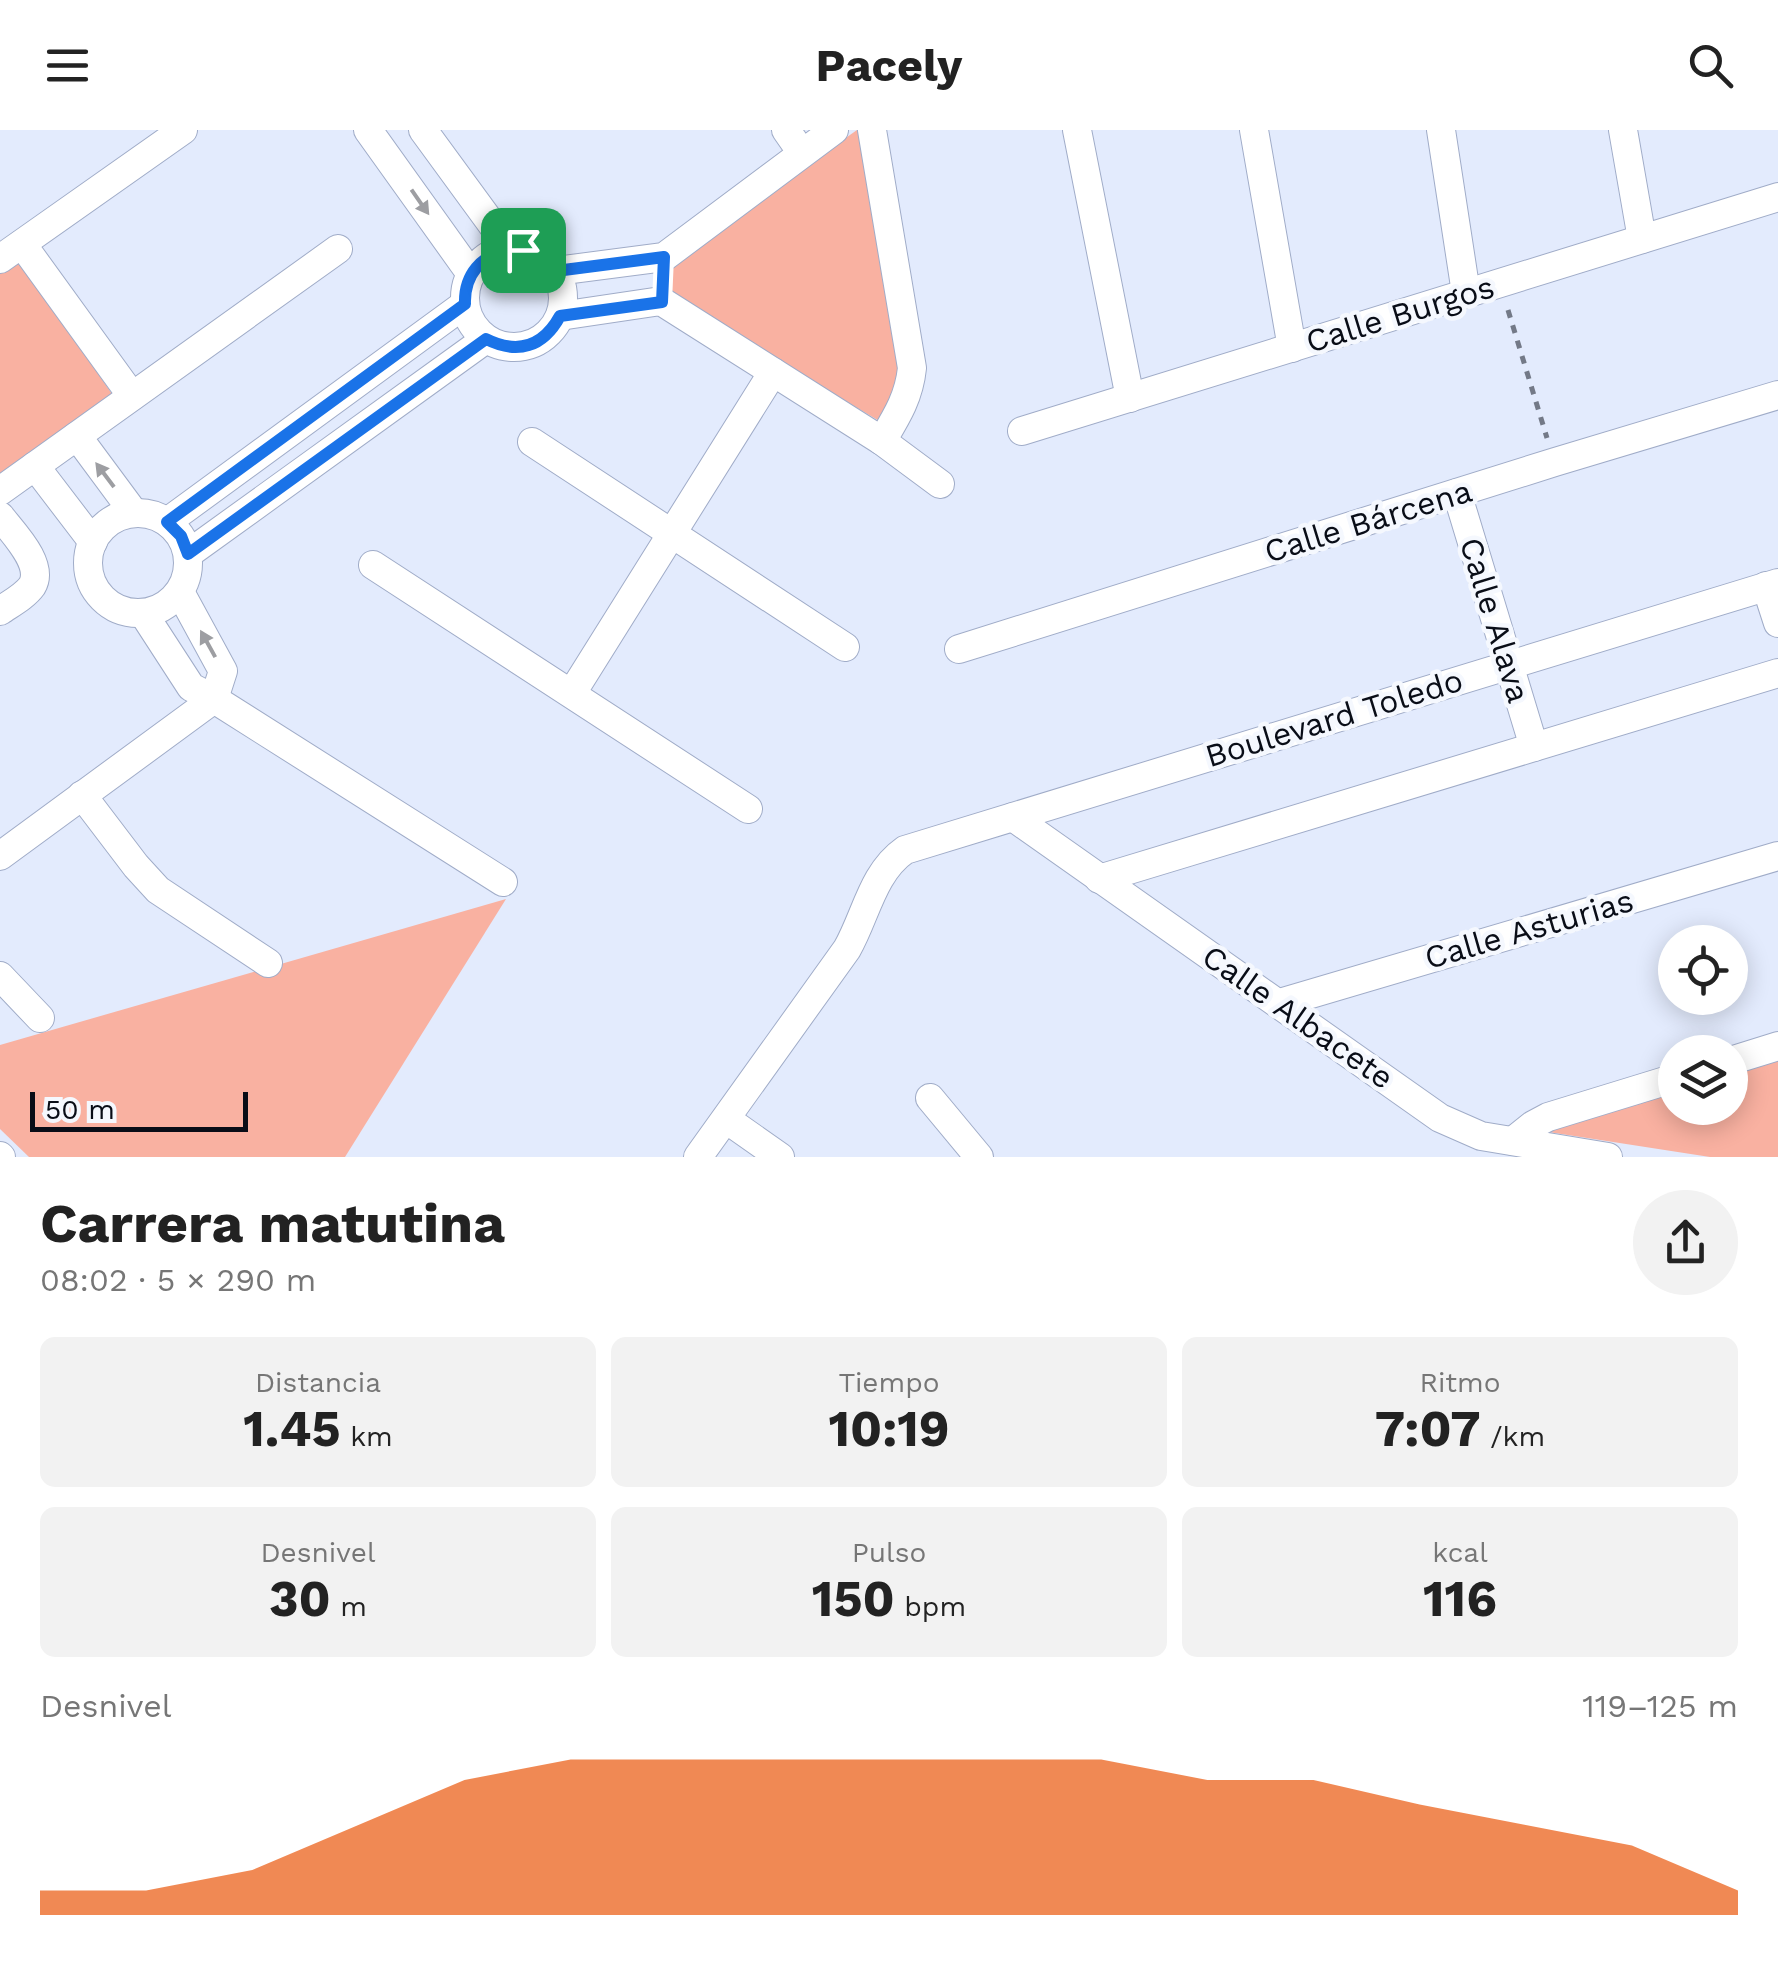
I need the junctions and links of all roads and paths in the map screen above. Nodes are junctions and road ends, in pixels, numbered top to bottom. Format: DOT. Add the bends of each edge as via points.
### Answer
graph roads {
  1 [pos="183,130"];
  2 [pos="368,130"];
  3 [pos="423,130"];
  4 [pos="786,130"];
  5 [pos="834,130"];
  6 [pos="872,130"];
  7 [pos="1077,130"];
  8 [pos="1254,130"];
  9 [pos="1441,130"];
  10 [pos="1623,130"];
  11 [pos="802,153"];
  12 [pos="1778,196"];
  13 [pos="1642,239"];
  14 [pos="338,249"];
  15 [pos="510,249"];
  16 [pos="11,251"];
  17 [pos="664,257"];
  18 [pos="556,271"];
  19 [pos="471,274"];
  20 [pos="1500,283"];
  21 [pos="1466,294"];
  22 [pos="662,302"];
  23 [pos="465,304"];
  24 [pos="560,316"];
  25 [pos="486,339"];
  26 [pos="1292,348"];
  27 [pos="773,372"];
  28 [pos="1778,395"];
  29 [pos="132,396"];
  30 [pos="1130,398"];
  31 [pos="1022,431"];
  32 [pos="76,436"];
  33 [pos="882,440"];
  34 [pos="532,442"];
  35 [pos="1555,462"];
  36 [pos="35,466"];
  37 [pos="940,484"];
  38 [pos="0,491"];
  39 [pos="1456,493"];
  40 [pos="134,514"];
  41 [pos="0,516"];
  42 [pos="167,522"];
  43 [pos="672,534"];
  44 [pos="94,542"];
  45 [pos="188,554"];
  46 [pos="373,565"];
  47 [pos="1772,584"];
  48 [pos="180,592"];
  49 [pos="0,612"];
  50 [pos="143,613"];
  51 [pos="1778,623"];
  52 [pos="844,647"];
  53 [pos="959,649"];
  54 [pos="1509,664"];
  55 [pos="1778,673"];
  56 [pos="572,693"];
  57 [pos="214,699"];
  58 [pos="1534,747"];
  59 [pos="82,796"];
  60 [pos="748,809"];
  61 [pos="1012,817"];
  62 [pos="0,856"];
  63 [pos="1778,856"];
  64 [pos="1100,879"];
  65 [pos="503,882"];
  66 [pos="268,963"];
  67 [pos="0,976"];
  68 [pos="1280,1003"];
  69 [pos="40,1018"];
  70 [pos="1778,1046"];
  71 [pos="1748,1055"];
  72 [pos="1658,1083"];
  73 [pos="930,1098"];
  74 [pos="726,1119"];
  75 [pos="1513,1141"];
  76 [pos="698,1157"];
  77 [pos="780,1157"];
  78 [pos="980,1157"];
  79 [pos="1608,1157"];
  1 -- 16 [label="street"];
  2 -- 19 [label="street, one-way"];
  3 -- 15 [label="street"];
  4 -- 11 [label="street"];
  5 -- 11 [label="street"];
  6 -- 33 [label="street" via="912,368 904,405"];
  7 -- 30 [label="street"];
  8 -- 26 [label="street"];
  9 -- 21 [label="street"];
  10 -- 13 [label="street"];
  11 -- 17 [label="street"];
  12 -- 13 [label="street, Calle Burgos"];
  13 -- 20 [label="street, Calle Burgos"];
  14 -- 29 [label="street"];
  15 -- 18 [label="street" via="536,254"];
  15 -- 19 [label="street" via="488,257"];
  16 -- 29 [label="street"];
  17 -- 18 [label="street"];
  17 -- 22 [label="street"];
  18 -- 24 [label="street" via="564,301"];
  19 -- 23 [label="street"];
  20 -- 21 [label="street, Calle Burgos"];
  20 -- 35 [label="path"];
  21 -- 26 [label="street, Calle Burgos"];
  22 -- 24 [label="street"];
  22 -- 27 [label="street"];
  23 -- 25 [label="street" via="471,324"];
  23 -- 42 [label="street"];
  24 -- 25 [label="street" via="529,346"];
  25 -- 45 [label="street"];
  26 -- 30 [label="street, Calle Burgos"];
  27 -- 33 [label="street"];
  27 -- 43 [label="street"];
  28 -- 35 [label="street, Calle Bárcena"];
  29 -- 32 [label="street"];
  30 -- 31 [label="street, Calle Burgos"];
  32 -- 36 [label="street"];
  40 -- 32 [label="street, one-way"];
  33 -- 37 [label="street"];
  34 -- 43 [label="street"];
  35 -- 39 [label="street, Calle Bárcena"];
  36 -- 38 [label="street"];
  36 -- 44 [label="street"];
  39 -- 53 [label="street, Calle Bárcena"];
  39 -- 54 [label="street, Calle Alava"];
  40 -- 42 [label="street"];
  40 -- 44 [label="street" via="103,528"];
  41 -- 49 [label="street" via="36,576"];
  42 -- 45 [label="street"];
  43 -- 52 [label="street"];
  43 -- 56 [label="street"];
  44 -- 50 [label="street" via="89,571 102,598"];
  45 -- 48 [label="street"];
  46 -- 56 [label="street"];
  47 -- 51 [label="street"];
  47 -- 54 [label="street, Boulevard Toledo"];
  48 -- 50 [label="street"];
  57 -- 48 [label="street, one-way" via="223,671"];
  50 -- 57 [label="street" via="191,687"];
  54 -- 58 [label="street, Calle Alava"];
  54 -- 61 [label="street, Boulevard Toledo"];
  55 -- 58 [label="street"];
  56 -- 60 [label="street"];
  57 -- 59 [label="street"];
  57 -- 65 [label="street"];
  58 -- 64 [label="street"];
  59 -- 62 [label="street"];
  59 -- 66 [label="street" via="158,890"];
  61 -- 64 [label="street, Calle Albacete"];
  61 -- 74 [label="street, Boulevard Toledo" via="892,859 846,949"];
  63 -- 68 [label="street, Calle Asturias"];
  64 -- 68 [label="street, Calle Albacete"];
  67 -- 69 [label="street"];
  68 -- 75 [label="street, Calle Albacete" via="1440,1118"];
  70 -- 71 [label="street"];
  72 -- 75 [label="street" via="1548,1118"];
  73 -- 78 [label="street"];
  74 -- 76 [label="street"];
  74 -- 77 [label="street"];
  75 -- 79 [label="street, Calle Albacete"];
}
